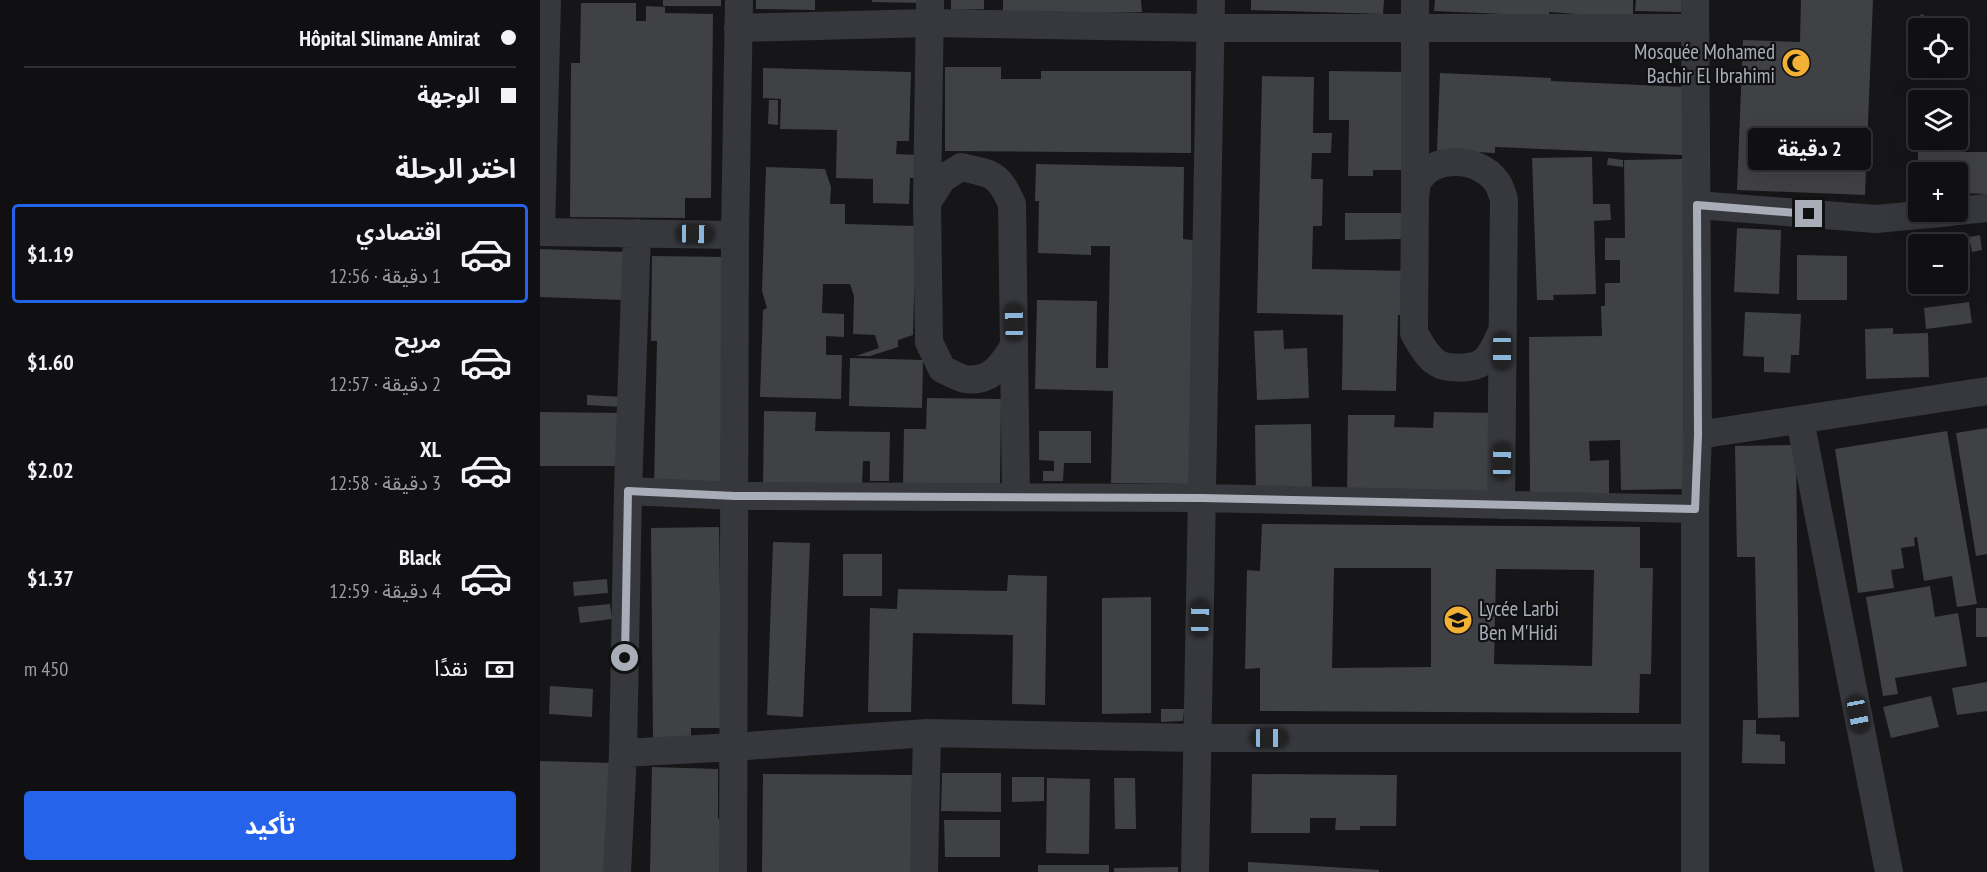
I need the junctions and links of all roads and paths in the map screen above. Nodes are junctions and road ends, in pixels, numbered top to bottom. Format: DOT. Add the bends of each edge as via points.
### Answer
graph roads {
  1 [pos="547,0"];
  2 [pos="738,0"];
  3 [pos="1211,0"];
  4 [pos="1415,0"];
  5 [pos="1695,0"];
  6 [pos="929,11"];
  7 [pos="738,28"];
  8 [pos="1210,28"];
  9 [pos="1414,28"];
  10 [pos="1695,28"];
  11 [pos="1415,197"];
  12 [pos="927,203"];
  13 [pos="1697,205"];
  14 [pos="1987,208"];
  15 [pos="1968,210"];
  16 [pos="1908,216"];
  17 [pos="541,232"];
  18 [pos="636,233"];
  19 [pos="735,235"];
  20 [pos="1503,329"];
  21 [pos="1014,346"];
  22 [pos="1987,391"];
  23 [pos="1800,420"];
  24 [pos="1698,435"];
  25 [pos="628,491"];
  26 [pos="735,496"];
  27 [pos="1017,496"];
  28 [pos="1202,498"];
  29 [pos="1501,505"];
  30 [pos="1695,509"];
  31 [pos="927,733"];
  32 [pos="1198,738"];
  33 [pos="1695,738"];
  34 [pos="733,747"];
  35 [pos="623,753"];
  36 [pos="617,872"];
  37 [pos="733,872"];
  38 [pos="924,872"];
  39 [pos="1196,872"];
  40 [pos="1695,872"];
  41 [pos="1888,872"];
  1 -- 17 [label="street"];
  2 -- 7 [label="street"];
  3 -- 8 [label="street"];
  4 -- 9 [label="street"];
  5 -- 10 [label="street"];
  6 -- 7 [label="street"];
  6 -- 8 [label="street"];
  6 -- 12 [label="street"];
  7 -- 19 [label="street"];
  8 -- 9 [label="street"];
  8 -- 28 [label="street"];
  9 -- 10 [label="street"];
  9 -- 11 [label="street"];
  10 -- 13 [label="street"];
  11 -- 20 [label="street" via="1418,180 1432,167 1449,162 1467,163 1484,170 1497,182 1504,199"];
  11 -- 20 [label="street" via="1414,333 1422,348 1438,364 1460,368 1480,364 1492,352"];
  12 -- 21 [label="street" via="930,342 942,369 965,379 985,377 1002,367"];
  12 -- 21 [label="street" via="942,179 961,166 994,176 1005,188 1012,204"];
  13 -- 16 [label="street" via="1876,219"];
  13 -- 24 [label="street"];
  14 -- 15 [label="street"];
  17 -- 18 [label="street"];
  18 -- 19 [label="street"];
  18 -- 25 [label="street"];
  19 -- 26 [label="street"];
  20 -- 29 [label="street"];
  21 -- 27 [label="street"];
  22 -- 23 [label="street"];
  23 -- 24 [label="street"];
  23 -- 41 [label="street"];
  24 -- 30 [label="street"];
  25 -- 26 [label="street"];
  25 -- 35 [label="street"];
  26 -- 27 [label="street"];
  26 -- 34 [label="street"];
  27 -- 28 [label="street"];
  28 -- 29 [label="street"];
  28 -- 32 [label="street"];
  29 -- 30 [label="street"];
  30 -- 33 [label="street"];
  31 -- 32 [label="street"];
  31 -- 34 [label="street"];
  31 -- 38 [label="street"];
  32 -- 33 [label="street"];
  32 -- 39 [label="street"];
  33 -- 40 [label="street"];
  34 -- 35 [label="street"];
  34 -- 37 [label="street"];
  35 -- 36 [label="street"];
}
